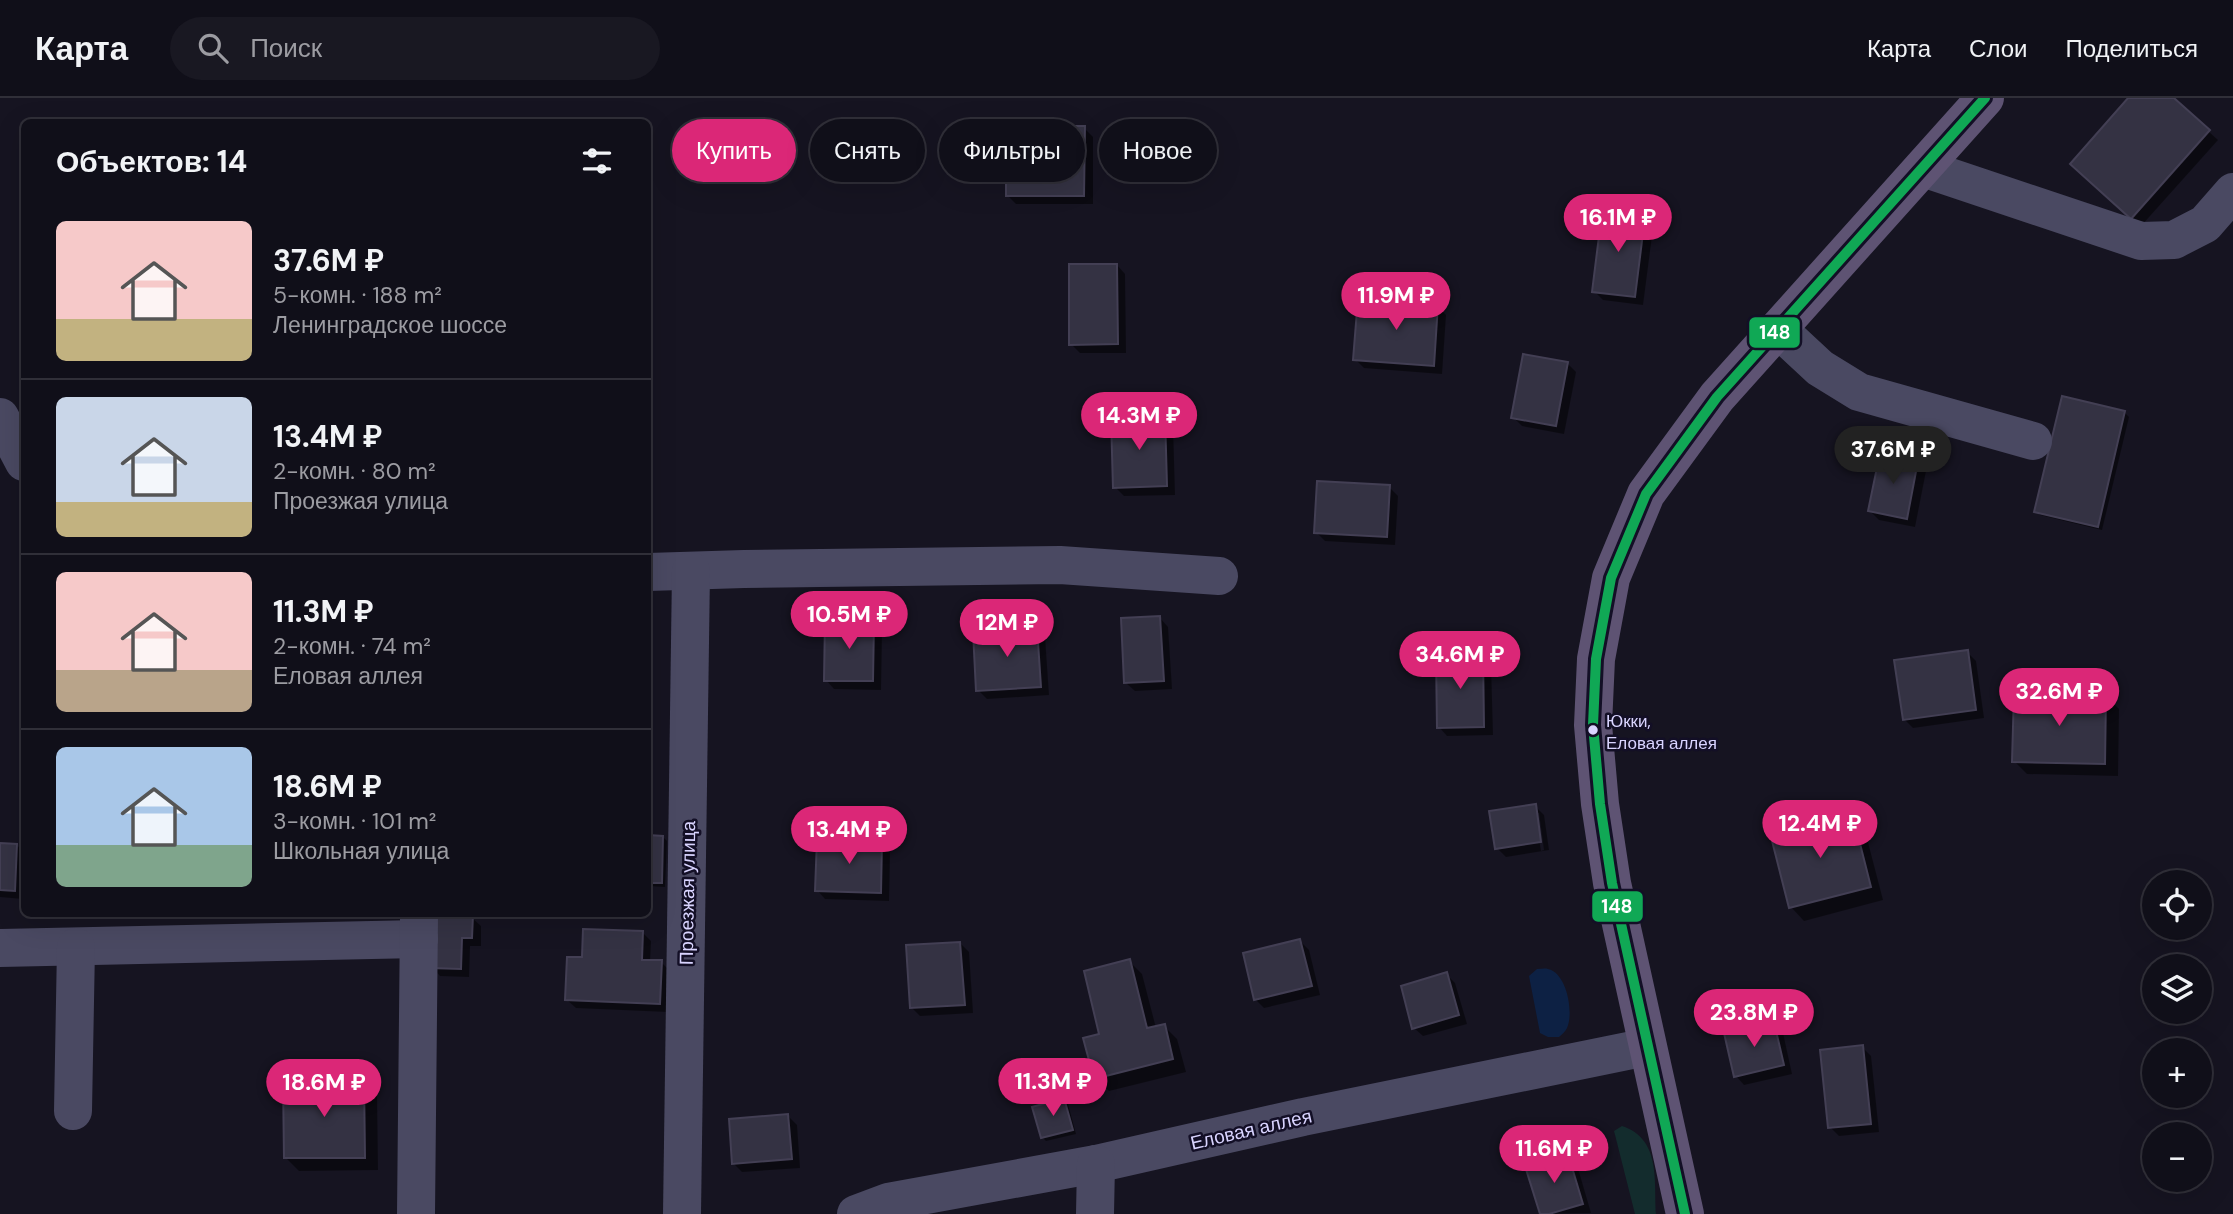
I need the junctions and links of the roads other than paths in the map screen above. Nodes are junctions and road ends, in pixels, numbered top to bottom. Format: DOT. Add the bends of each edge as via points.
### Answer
graph roads {
  1 [pos="1985,98"];
  2 [pos="1923,168"];
  3 [pos="2233,192"];
  4 [pos="1778,329"];
  5 [pos="0,417"];
  6 [pos="2034,441"];
  7 [pos="21,456"];
  8 [pos="651,572"];
  9 [pos="691,572"];
  10 [pos="1219,576"];
  11 [pos="419,926"];
  12 [pos="76,947"];
  13 [pos="0,948"];
  14 [pos="1647,1046"];
  15 [pos="74,1111"];
  16 [pos="1096,1164"];
  17 [pos="416,1214"];
  18 [pos="682,1214"];
  19 [pos="856,1214"];
  20 [pos="1095,1214"];
  21 [pos="1685,1214"];
  1 -- 2 [label="main road"];
  2 -- 3 [label="street" via="2141,241 2174,240 2205,224"];
  2 -- 4 [label="main road"];
  4 -- 6 [label="street" via="1820,368 1859,392"];
  4 -- 14 [label="main road" via="1717,397 1646,494 1611,578 1596,659 1593,725 1600,804"];
  5 -- 7 [label="street"];
  8 -- 9 [label="street"];
  9 -- 10 [label="street" via="1060,565"];
  9 -- 18 [label="street, Проезжая улица"];
  11 -- 12 [label="street"];
  11 -- 17 [label="street"];
  12 -- 13 [label="street"];
  12 -- 15 [label="street"];
  14 -- 16 [label="street, Еловая аллея"];
  14 -- 21 [label="main road"];
  16 -- 19 [label="street, Еловая аллея" via="888,1202"];
  16 -- 20 [label="street"];
}
